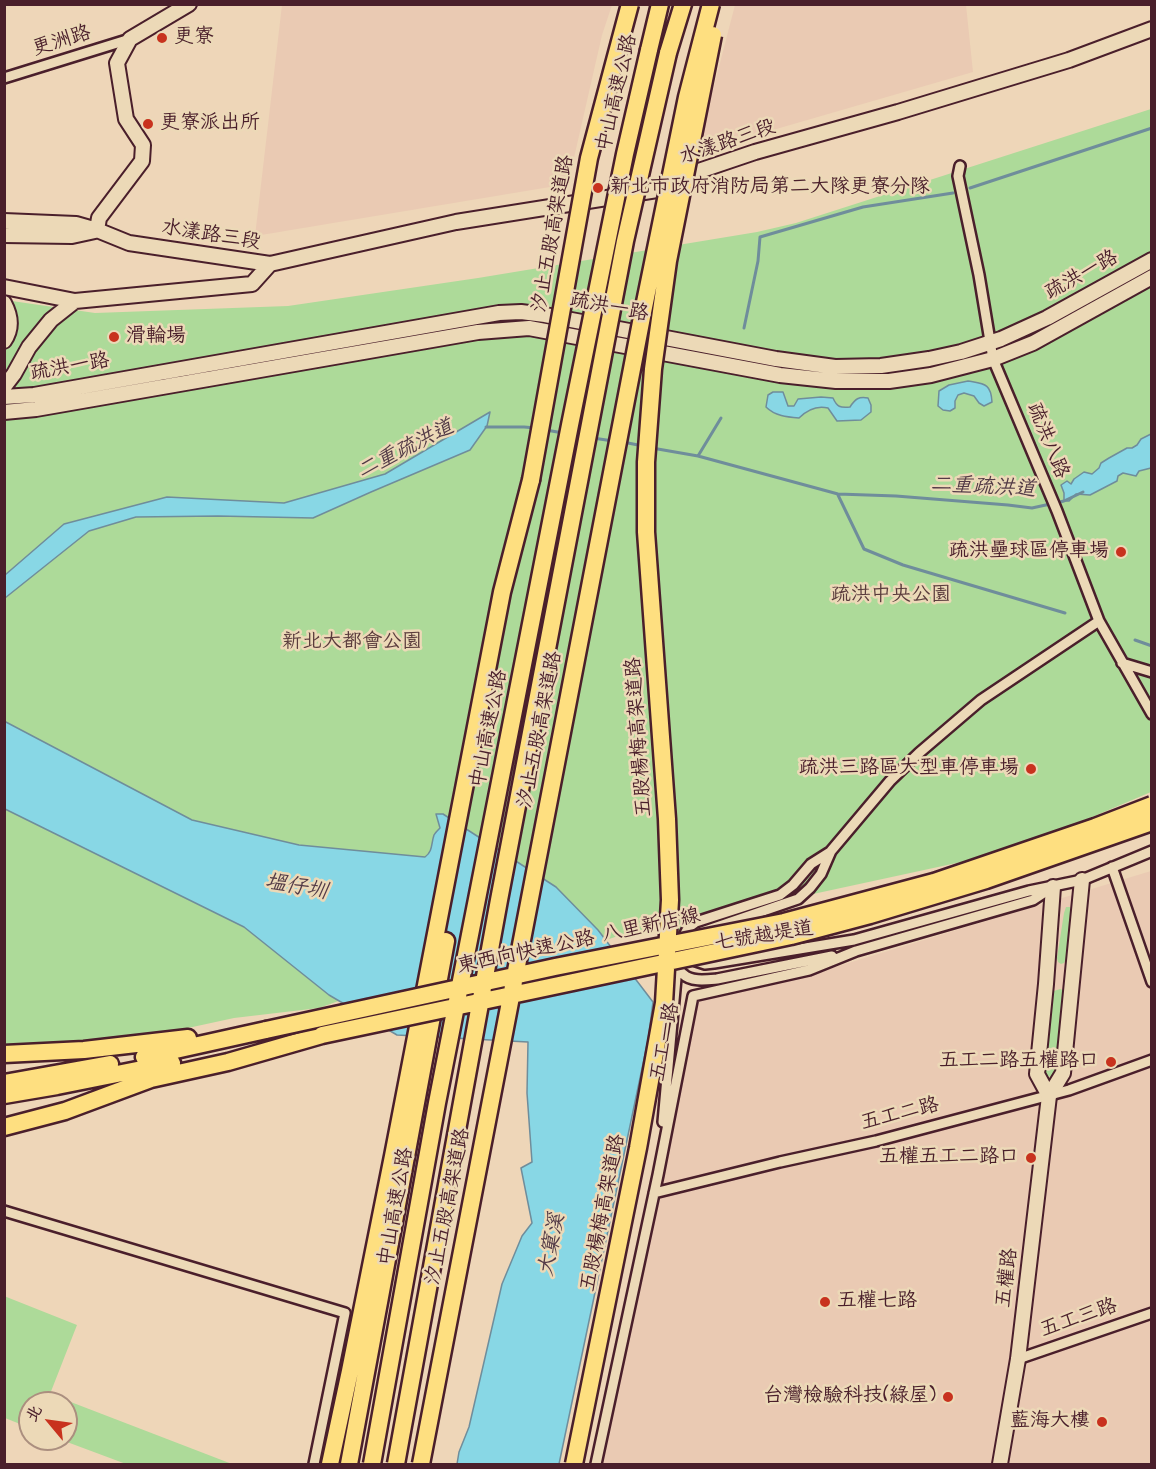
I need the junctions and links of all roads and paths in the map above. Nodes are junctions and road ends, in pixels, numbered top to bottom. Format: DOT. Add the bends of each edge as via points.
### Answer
graph roads {
  1 [pos="189,4"];
  2 [pos="630,4"];
  3 [pos="660,4"];
  4 [pos="683,4"];
  5 [pos="711,4"];
  6 [pos="719,4"];
  7 [pos="1152,29"];
  8 [pos="130,39"];
  9 [pos="4,78"];
  10 [pos="960,166"];
  11 [pos="4,221"];
  12 [pos="97,230"];
  13 [pos="4,235"];
  14 [pos="1152,260"];
  15 [pos="270,264"];
  16 [pos="1152,278"];
  17 [pos="4,286"];
  18 [pos="75,301"];
  19 [pos="4,303"];
  20 [pos="4,341"];
  21 [pos="991,342"];
  22 [pos="993,358"];
  23 [pos="4,387"];
  24 [pos="4,397"];
  25 [pos="4,412"];
  26 [pos="531,480"];
  27 [pos="1099,621"];
  28 [pos="1122,663"];
  29 [pos="1152,672"];
  30 [pos="1152,714"];
  31 [pos="1152,805"];
  32 [pos="1152,822"];
  33 [pos="831,851"];
  34 [pos="1152,851"];
  35 [pos="1112,867"];
  36 [pos="1082,880"];
  37 [pos="1053,887"];
  38 [pos="854,940"];
  39 [pos="856,951"];
  40 [pos="678,965"];
  41 [pos="1152,982"];
  42 [pos="266,1030"];
  43 [pos="322,1035"];
  44 [pos="4,1054"];
  45 [pos="1152,1060"];
  46 [pos="4,1083"];
  47 [pos="4,1095"];
  48 [pos="1049,1096"];
  49 [pos="4,1127"];
  50 [pos="658,1175"];
  51 [pos="654,1193"];
  52 [pos="4,1211"];
  53 [pos="1152,1313"];
  54 [pos="1018,1359"];
  55 [pos="314,1464"];
  56 [pos="330,1464"];
  57 [pos="349,1464"];
  58 [pos="372,1464"];
  59 [pos="396,1464"];
  60 [pos="421,1464"];
  61 [pos="574,1464"];
  62 [pos="596,1464"];
  63 [pos="1000,1464"];
  1 -- 8 [label="street"];
  2 -- 26 [label="highway, 汐止五股高架道路, bridge" via="589,158"];
  3 -- 58 [label="highway, 中山高速公路, bridge" via="625,154 437,1103"];
  4 -- 59 [label="highway, 中山高速公路, bridge" via="668,53 616,288"];
  5 -- 60 [label="highway, 汐止五股高架道路, bridge" via="687,97 645,305"];
  6 -- 61 [label="highway, 五股楊梅高架道路, bridge" via="666,272 646,462 646,532 668,830 670,900 664,1003"];
  7 -- 15 [label="street, 水漾路三段" via="1069,60 745,156 657,190 456,222"];
  8 -- 9 [label="street, 更洲路"];
  8 -- 12 [label="street" via="117,63 126,118 143,145 142,161 99,218"];
  10 -- 21 [label="street, 疏洪八路" via="958,177"];
  11 -- 12 [label="street, 水漾路三段" via="76,224"];
  12 -- 13 [label="street" via="72,236"];
  12 -- 15 [label="street, 水漾路三段" via="129,243"];
  14 -- 21 [label="street, 疏洪一路" via="1047,318"];
  15 -- 18 [label="street" via="252,284"];
  16 -- 22 [label="street, 疏洪一路" via="1033,343"];
  17 -- 18 [label="street"];
  18 -- 23 [label="street" via="51,320 29,346"];
  19 -- 20 [label="street" via="11,315 9,335"];
  21 -- 22 [label="street, 疏洪八路"];
  21 -- 24 [label="street, 疏洪一路" via="928,359 835,367 545,315 499,313 46,393"];
  22 -- 25 [label="street, 疏洪一路" via="931,375 889,381 836,381 780,375 529,328 478,332"];
  22 -- 27 [label="street, 疏洪八路"];
  26 -- 56 [label="highway, bridge" via="502,592"];
  26 -- 57 [label="highway, 汐止五股高架道路, bridge"];
  27 -- 28 [label="street, 疏洪八路"];
  27 -- 33 [label="street, 七號越堤道" via="981,700 949,727 890,781"];
  28 -- 29 [label="street"];
  28 -- 30 [label="street, 疏洪八路"];
  31 -- 42 [label="highway, 東西向快速公路 八里新店線, bridge" via="934,882 784,922"];
  32 -- 43 [label="highway, 東西向快速公路 八里新店線, bridge" via="986,880 791,936"];
  33 -- 38 [label="street, 七號越堤道" via="821,874 798,899 702,931 691,943 692,954 696,961 705,964"];
  33 -- 40 [label="street, 七號越堤道" via="811,864 780,895 696,922 682,937"];
  34 -- 35 [label="street, 五工一路"];
  35 -- 36 [label="street, 五工一路"];
  35 -- 41 [label="street"];
  36 -- 37 [label="street, 五工一路"];
  36 -- 48 [label="street, 五權路" via="1063,1072"];
  37 -- 38 [label="street, 五工一路"];
  37 -- 39 [label="street, 五工一路" via="1033,900"];
  37 -- 48 [label="street, 五權路" via="1037,1074"];
  39 -- 40 [label="street, 七號越堤道" via="701,980 683,974"];
  39 -- 50 [label="street, 五工一路" via="809,970 693,996"];
  40 -- 50 [label="street, 七號越堤道"];
  42 -- 44 [label="highway" via="84,1050"];
  42 -- 46 [label="highway, 東西向快速公路 八里新店線"];
  43 -- 47 [label="highway, 東西向快速公路 八里新店線"];
  43 -- 49 [label="highway" via="151,1079 65,1111"];
  45 -- 48 [label="street, 五工二路"];
  48 -- 51 [label="street, 五工二路"];
  48 -- 54 [label="street, 五權路"];
  50 -- 51 [label="street, 五工一路"];
  51 -- 62 [label="street, 五工一路"];
  52 -- 55 [label="street" via="345,1313"];
  53 -- 54 [label="street, 五工三路"];
  54 -- 63 [label="street, 五權路"];
}
